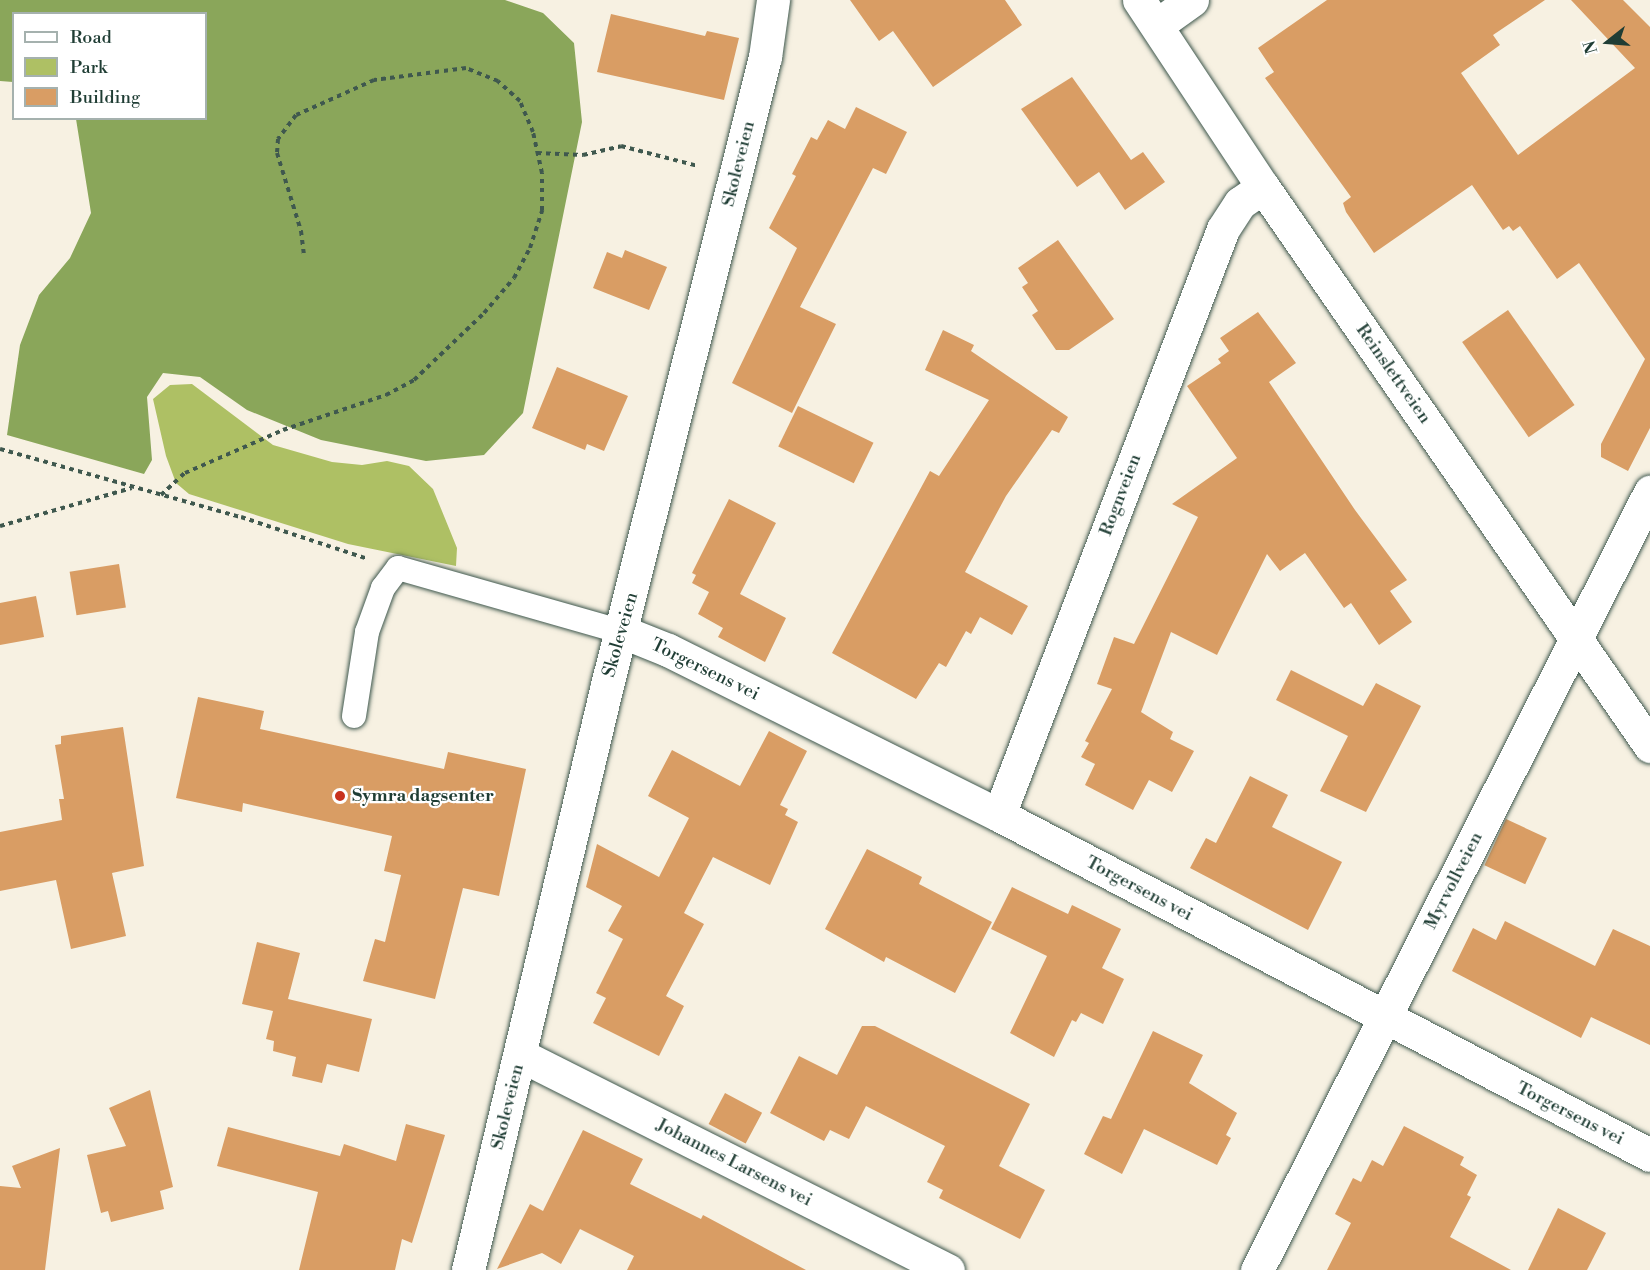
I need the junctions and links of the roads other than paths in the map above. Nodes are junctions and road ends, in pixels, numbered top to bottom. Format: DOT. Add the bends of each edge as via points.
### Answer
graph roads {
  1 [pos="773,0"];
  2 [pos="1192,0"];
  3 [pos="1148,13"];
  4 [pos="1263,187"];
  5 [pos="1650,492"];
  6 [pos="623,632"];
  7 [pos="1578,640"];
  8 [pos="354,716"];
  9 [pos="1650,746"];
  10 [pos="999,815"];
  11 [pos="1384,1017"];
  12 [pos="520,1055"];
  13 [pos="1650,1155"];
  14 [pos="468,1270"];
  15 [pos="948,1270"];
  16 [pos="1257,1270"];
  1 -- 6 [label="street, Skoleveien" via="765,57"];
  2 -- 3 [label="street"];
  3 -- 4 [label="street, Reinslettveien"];
  4 -- 7 [label="street, Reinslettveien"];
  4 -- 10 [label="street, Rognveien" via="1240,203 1223,229"];
  5 -- 7 [label="street, Myrvollveien"];
  6 -- 8 [label="lane" via="398,568 383,588 367,632"];
  6 -- 10 [label="street, Torgersens vei"];
  6 -- 12 [label="street, Skoleveien" via="607,685"];
  7 -- 9 [label="street, Reinslettveien"];
  7 -- 11 [label="street, Myrvollveien"];
  10 -- 11 [label="street, Torgersens vei"];
  11 -- 13 [label="street, Torgersens vei"];
  11 -- 16 [label="street, Myrvollveien"];
  12 -- 14 [label="street, Skoleveien"];
  12 -- 15 [label="street, Johannes Larsens vei"];
}
